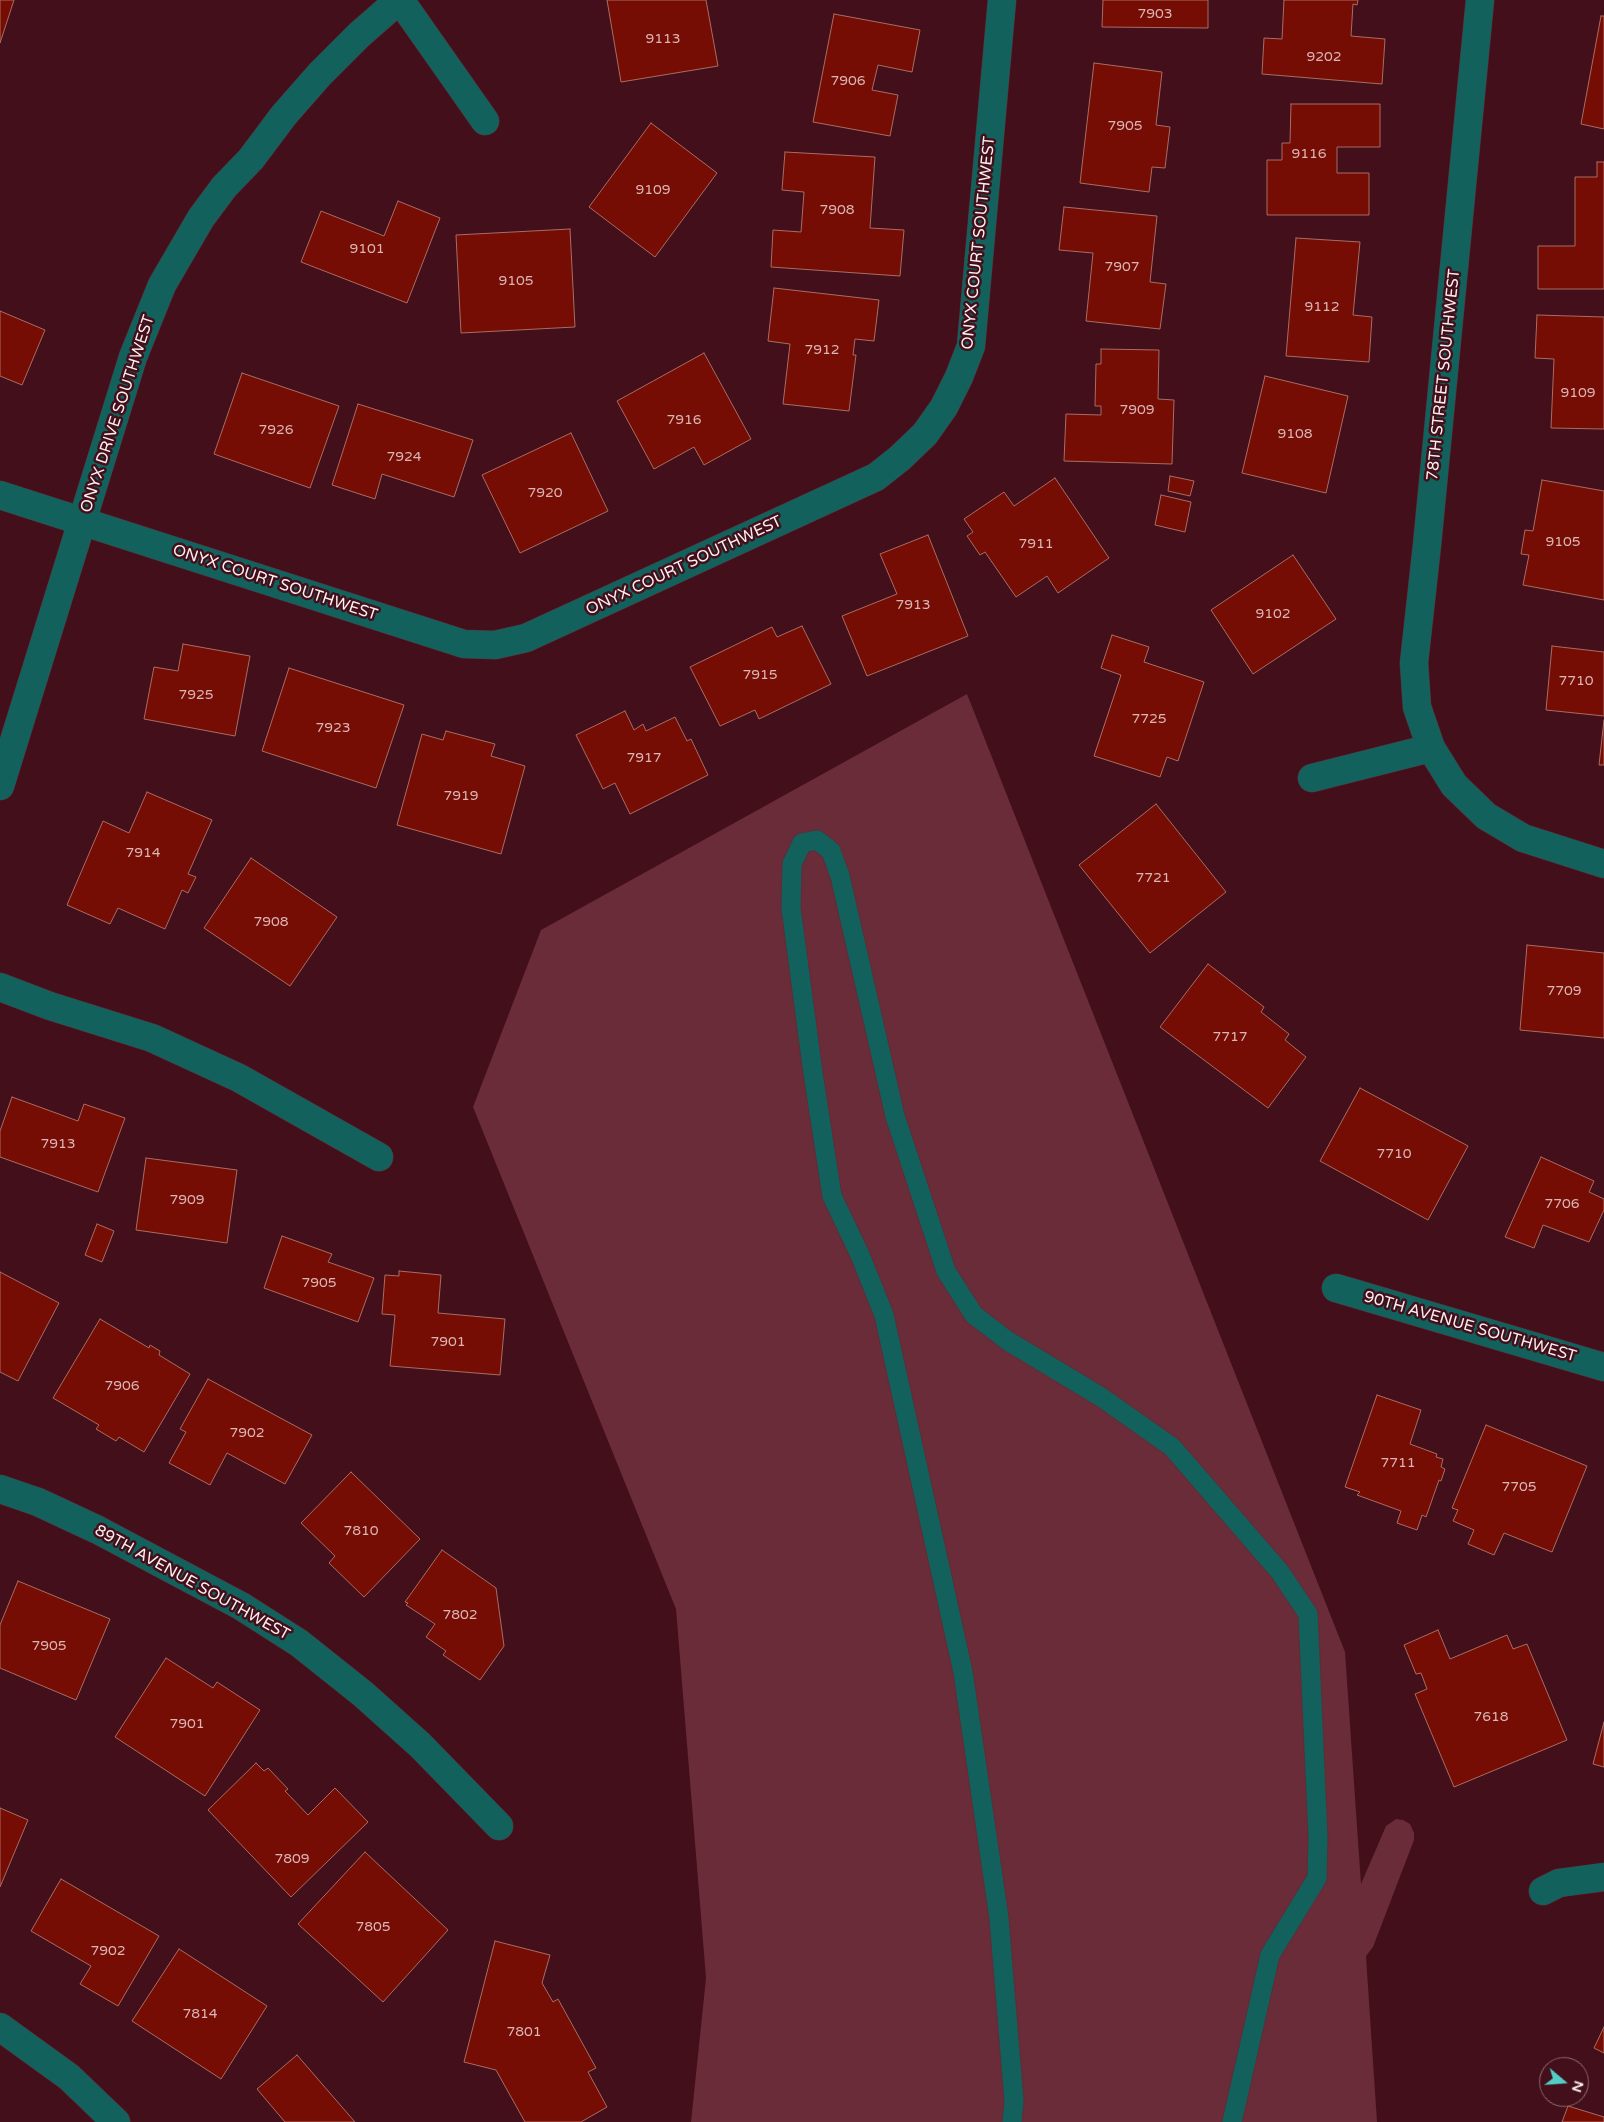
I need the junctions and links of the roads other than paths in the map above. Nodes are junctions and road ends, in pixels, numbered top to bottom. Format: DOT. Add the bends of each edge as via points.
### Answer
graph roads {
  1 [pos="400,0"];
  2 [pos="1002,0"];
  3 [pos="1480,0"];
  4 [pos="486,120"];
  5 [pos="0,495"];
  6 [pos="83,521"];
  7 [pos="1431,748"];
  8 [pos="1312,778"];
  9 [pos="0,786"];
  10 [pos="1604,864"];
  11 [pos="0,987"];
  12 [pos="378,1158"];
  13 [pos="1336,1288"];
  14 [pos="1604,1367"];
  15 [pos="0,1488"];
  16 [pos="499,1826"];
  17 [pos="1604,1877"];
  18 [pos="1543,1891"];
  19 [pos="0,2027"];
  20 [pos="116,2122"];
  21 [pos="1012,2122"];
  22 [pos="1232,2122"];
  1 -- 4 [label="street"];
  1 -- 6 [label="street, ONYX DRIVE SOUTHWEST" via="320,74 201,218 162,285 133,357"];
  2 -- 6 [label="street, ONYX COURT SOUTHWEST" via="971,346 944,407 925,434 876,477 526,638 495,645 464,644"];
  3 -- 7 [label="street, 78TH STREET SOUTHWEST" via="1414,663 1417,706"];
  5 -- 6 [label="street, ONYX COURT SOUTHWEST"];
  6 -- 9 [label="street, ONYX DRIVE SOUTHWEST"];
  7 -- 8 [label="street"];
  7 -- 10 [label="street, 78TH STREET SOUTHWEST" via="1454,785 1486,816 1523,838"];
  11 -- 12 [label="street" via="170,1046 239,1078"];
  13 -- 14 [label="street, 90TH AVENUE SOUTHWEST"];
  15 -- 16 [label="street, 89TH AVENUE SOUTHWEST" via="98,1530 241,1606 299,1643 420,1745"];
  17 -- 18 [label="street" via="1559,1883"];
  19 -- 20 [label="street" via="69,2077"];
  21 -- 22 [label="lane" via="1014,2101 999,1918 963,1672 884,1315 832,1196 813,1073 791,908 792,864 802,843 817,840 831,851 840,876 895,1116 946,1271 974,1315 1008,1341 1101,1397 1172,1447 1280,1572 1308,1614 1318,1837 1316,1878 1270,1955"];
}
